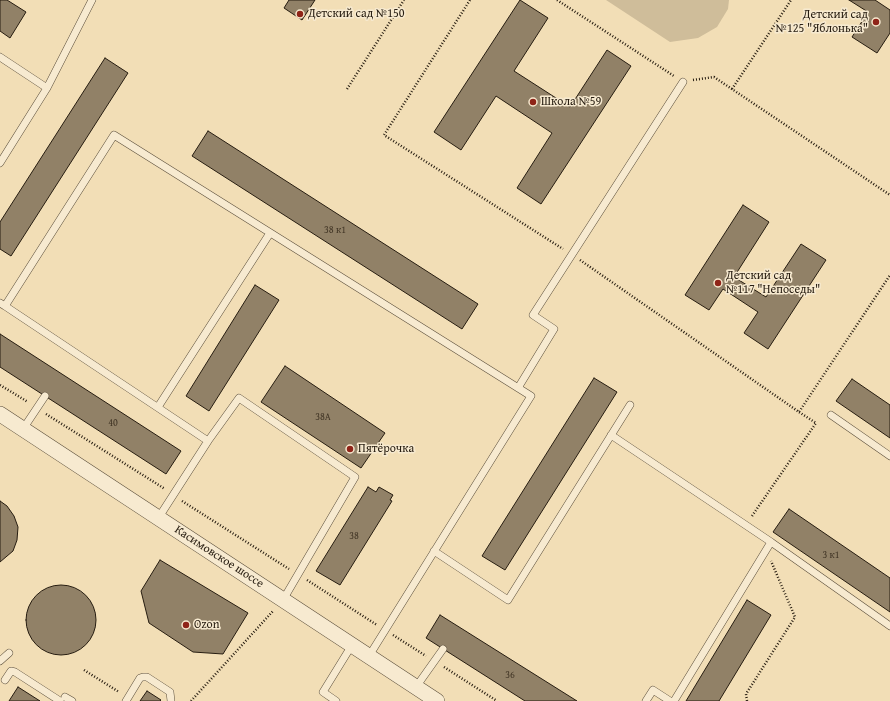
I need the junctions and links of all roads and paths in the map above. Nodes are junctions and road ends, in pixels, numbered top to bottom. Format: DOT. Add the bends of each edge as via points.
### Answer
graph roads {
  1 [pos="92,0"];
  2 [pos="404,0"];
  3 [pos="470,0"];
  4 [pos="557,0"];
  5 [pos="791,0"];
  6 [pos="0,58"];
  7 [pos="683,82"];
  8 [pos="47,88"];
  9 [pos="347,89"];
  10 [pos="732,90"];
  11 [pos="0,162"];
  12 [pos="890,195"];
  13 [pos="270,233"];
  14 [pos="572,255"];
  15 [pos="890,275"];
  16 [pos="3,304"];
  17 [pos="0,385"];
  18 [pos="518,388"];
  19 [pos="45,396"];
  20 [pos="630,405"];
  21 [pos="158,407"];
  22 [pos="37,408"];
  23 [pos="799,412"];
  24 [pos="831,415"];
  25 [pos="2,419"];
  26 [pos="23,429"];
  27 [pos="611,435"];
  28 [pos="208,441"];
  29 [pos="890,456"];
  30 [pos="173,495"];
  31 [pos="159,517"];
  32 [pos="746,525"];
  33 [pos="771,542"];
  34 [pos="766,549"];
  35 [pos="434,552"];
  36 [pos="298,574"];
  37 [pos="283,600"];
  38 [pos="890,626"];
  39 [pos="385,630"];
  40 [pos="352,645"];
  41 [pos="443,649"];
  42 [pos="10,653"];
  43 [pos="369,656"];
  44 [pos="0,661"];
  45 [pos="435,661"];
  46 [pos="84,670"];
  47 [pos="5,680"];
  48 [pos="416,687"];
  49 [pos="63,699"];
  50 [pos="127,699"];
  51 [pos="72,701"];
  52 [pos="171,701"];
  53 [pos="191,701"];
  54 [pos="336,701"];
  55 [pos="437,701"];
  56 [pos="498,701"];
  57 [pos="646,701"];
  58 [pos="670,701"];
  59 [pos="674,701"];
  60 [pos="747,701"];
  1 -- 8 [label="lane"];
  2 -- 9 [label="path"];
  3 -- 14 [label="path" via="384,135"];
  4 -- 7 [label="path"];
  5 -- 10 [label="path"];
  6 -- 8 [label="lane"];
  7 -- 10 [label="path" via="714,77"];
  7 -- 14 [label="lane"];
  8 -- 11 [label="lane"];
  10 -- 12 [label="path"];
  13 -- 16 [label="lane" via="114,135"];
  13 -- 18 [label="lane"];
  13 -- 21 [label="lane"];
  14 -- 18 [label="lane" via="533,315 554,329"];
  14 -- 23 [label="path"];
  15 -- 23 [label="path"];
  16 -- 21 [label="lane"];
  17 -- 22 [label="path"];
  18 -- 35 [label="lane" via="531,396"];
  19 -- 22 [label="lane"];
  20 -- 27 [label="lane"];
  21 -- 28 [label="lane"];
  22 -- 26 [label="lane"];
  22 -- 30 [label="path"];
  23 -- 32 [label="path" via="816,423"];
  24 -- 29 [label="lane"];
  25 -- 26 [label="street, Касимовское шоссе"];
  26 -- 31 [label="street, Касимовское шоссе"];
  27 -- 32 [label="lane"];
  27 -- 35 [label="lane" via="508,600"];
  28 -- 30 [label="lane"];
  28 -- 36 [label="lane" via="239,398 355,477"];
  30 -- 31 [label="lane"];
  30 -- 36 [label="path"];
  31 -- 37 [label="street, Касимовское шоссе"];
  32 -- 33 [label="lane"];
  33 -- 34 [label="lane"];
  33 -- 38 [label="lane"];
  34 -- 59 [label="lane"];
  34 -- 60 [label="path" via="795,617 746,694"];
  35 -- 39 [label="lane"];
  36 -- 37 [label="lane"];
  36 -- 39 [label="path"];
  37 -- 40 [label="street, Касимовское шоссе"];
  37 -- 53 [label="path"];
  39 -- 43 [label="lane"];
  39 -- 45 [label="path"];
  40 -- 43 [label="street, Касимовское шоссе"];
  40 -- 54 [label="lane" via="323,692"];
  41 -- 45 [label="lane"];
  42 -- 44 [label="lane"];
  43 -- 48 [label="street, Касимовское шоссе"];
  45 -- 48 [label="lane"];
  45 -- 56 [label="path"];
  46 -- 50 [label="path"];
  47 -- 49 [label="lane" via="11,671 15,672"];
  48 -- 55 [label="street, Касимовское шоссе"];
  49 -- 51 [label="lane"];
  50 -- 52 [label="lane" via="140,678 146,677 170,692"];
  57 -- 58 [label="lane" via="653,690"];
}
